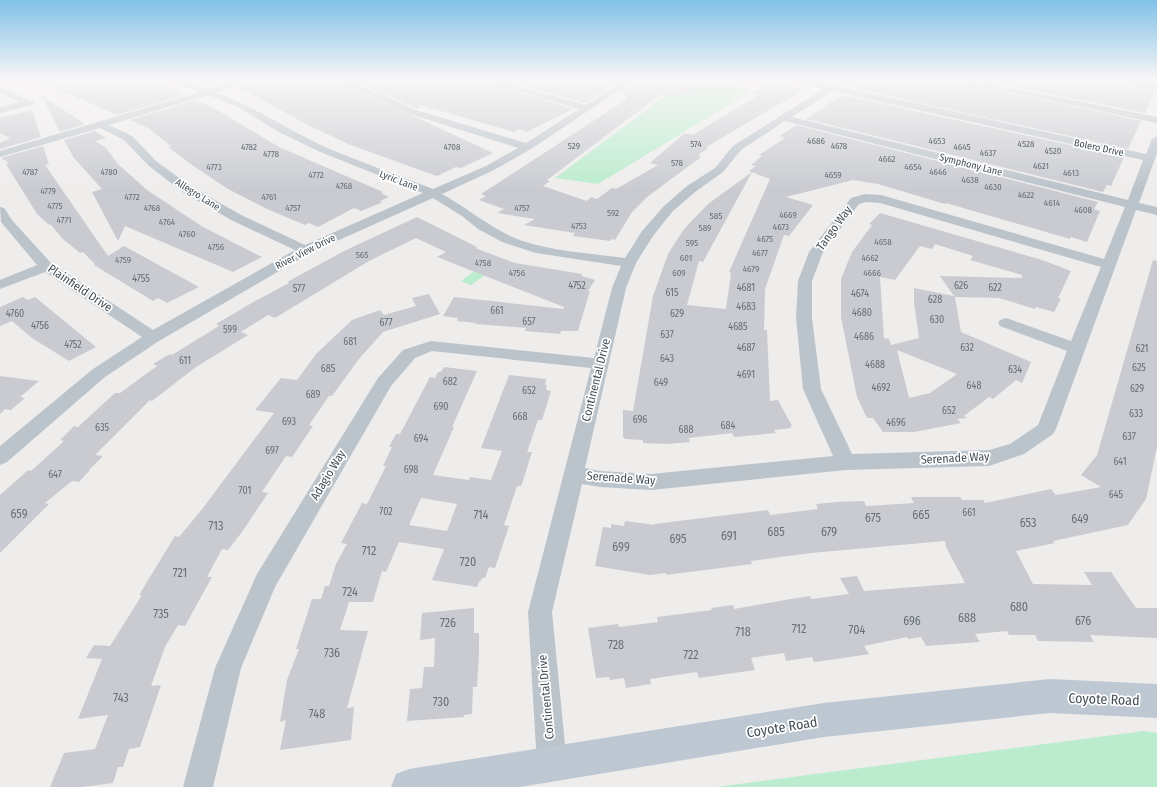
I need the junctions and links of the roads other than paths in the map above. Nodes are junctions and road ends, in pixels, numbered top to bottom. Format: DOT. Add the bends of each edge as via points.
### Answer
graph roads {
  1 [pos="128,116"];
  2 [pos="259,116"];
  3 [pos="425,116"];
  4 [pos="575,116"];
  5 [pos="787,116"];
  6 [pos="956,116"];
  7 [pos="1135,116"];
  8 [pos="784,118"];
  9 [pos="1157,120"];
  10 [pos="100,124"];
  11 [pos="1157,139"];
  12 [pos="527,147"];
  13 [pos="0,154"];
  14 [pos="1149,158"];
  15 [pos="433,193"];
  16 [pos="1133,205"];
  17 [pos="0,211"];
  18 [pos="1157,211"];
  19 [pos="305,250"];
  20 [pos="629,263"];
  21 [pos="1109,265"];
  22 [pos="46,266"];
  23 [pos="0,285"];
  24 [pos="1006,323"];
  25 [pos="153,337"];
  26 [pos="1077,349"];
  27 [pos="601,364"];
  28 [pos="0,458"];
  29 [pos="846,462"];
  30 [pos="573,474"];
  31 [pos="1157,701"];
  32 [pos="552,765"];
  33 [pos="198,787"];
  34 [pos="409,787"];
  1 -- 10 [label="street"];
  2 -- 15 [label="street, Lyric Lane" via="322,149"];
  3 -- 12 [label="street"];
  4 -- 12 [label="street, River View Drive"];
  5 -- 8 [label="street, Continental Drive"];
  6 -- 14 [label="street, Bolero Drive"];
  7 -- 9 [label="street"];
  8 -- 16 [label="street, Symphony Lane"];
  8 -- 20 [label="street, Continental Drive" via="737,148 719,170 668,209 647,234"];
  10 -- 13 [label="street"];
  10 -- 19 [label="street, Allegro Lane" via="128,138 153,164 188,190 237,218"];
  11 -- 14 [label="street, Serenade Way"];
  12 -- 15 [label="street, River View Drive" via="490,168"];
  14 -- 16 [label="street, Serenade Way"];
  15 -- 19 [label="street, River View Drive"];
  15 -- 20 [label="street, Lyric Lane" via="466,212 483,226 507,238 536,248"];
  16 -- 18 [label="street, Symphony Lane"];
  16 -- 21 [label="street, Serenade Way"];
  17 -- 22 [label="street, Plainfield Drive"];
  19 -- 25 [label="street, River View Drive"];
  20 -- 27 [label="street, Continental Drive" via="619,288"];
  21 -- 26 [label="street, Serenade Way"];
  21 -- 29 [label="street, Tango Way" via="881,199 865,198 855,201 816,252 805,281 804,318 812,389"];
  22 -- 23 [label="street"];
  22 -- 25 [label="street, Plainfield Drive"];
  24 -- 26 [label="street"];
  25 -- 28 [label="street, River View Drive" via="98,373"];
  26 -- 29 [label="street, Serenade Way" via="1046,429 1017,449 989,458"];
  27 -- 30 [label="street, Continental Drive"];
  27 -- 33 [label="street, Adagio Way" via="431,346 409,354 384,382 265,582 228,668"];
  29 -- 30 [label="street, Serenade Way" via="651,482 600,479"];
  30 -- 32 [label="street, Continental Drive" via="540,612"];
  31 -- 32 [label="street, Coyote Road" via="1050,696 824,720"];
  32 -- 34 [label="street, Coyote Road"];
}
